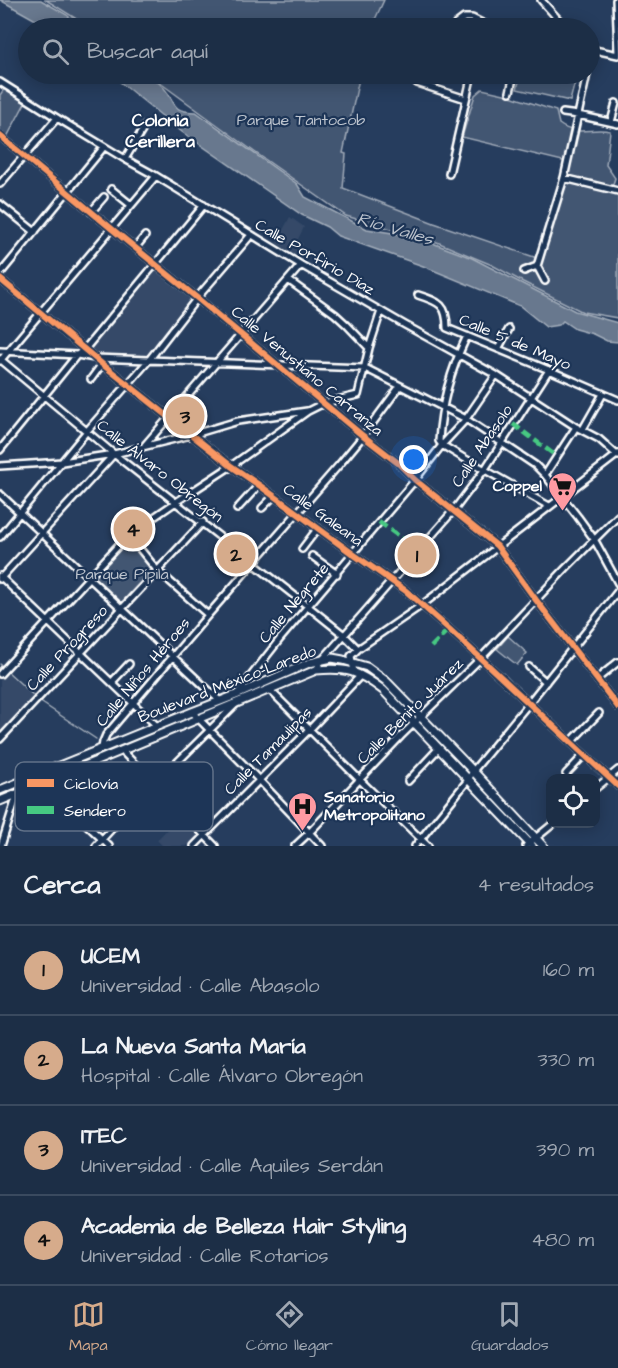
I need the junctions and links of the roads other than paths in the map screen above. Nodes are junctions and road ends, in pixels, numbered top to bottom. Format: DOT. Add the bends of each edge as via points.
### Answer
graph roads {
  1 [pos="541,0"];
  2 [pos="616,0"];
  3 [pos="557,18"];
  4 [pos="600,51"];
  5 [pos="618,54"];
  6 [pos="2,83"];
  7 [pos="423,84"];
  8 [pos="470,84"];
  9 [pos="512,84"];
  10 [pos="585,84"];
  11 [pos="0,91"];
  12 [pos="510,92"];
  13 [pos="466,99"];
  14 [pos="616,103"];
  15 [pos="563,113"];
  16 [pos="578,115"];
  17 [pos="57,118"];
  18 [pos="611,122"];
  19 [pos="618,124"];
  20 [pos="145,126"];
  21 [pos="0,136"];
  22 [pos="105,147"];
  23 [pos="25,157"];
  24 [pos="125,159"];
  25 [pos="449,174"];
  26 [pos="156,176"];
  27 [pos="564,177"];
  28 [pos="0,184"];
  29 [pos="111,189"];
  30 [pos="618,191"];
  31 [pos="68,193"];
  32 [pos="104,196"];
  33 [pos="0,204"];
  34 [pos="131,205"];
  35 [pos="204,205"];
  36 [pos="91,212"];
  37 [pos="111,230"];
  38 [pos="35,232"];
  39 [pos="251,235"];
  40 [pos="145,236"];
  41 [pos="135,248"];
  42 [pos="156,265"];
  43 [pos="301,265"];
  44 [pos="537,266"];
  45 [pos="524,271"];
  46 [pos="0,274"];
  47 [pos="0,279"];
  48 [pos="288,280"];
  49 [pos="545,281"];
  50 [pos="418,295"];
  51 [pos="197,298"];
  52 [pos="381,311"];
  53 [pos="42,313"];
  54 [pos="509,329"];
  55 [pos="242,334"];
  56 [pos="467,336"];
  57 [pos="369,348"];
  58 [pos="85,349"];
  59 [pos="498,349"];
  60 [pos="0,351"];
  61 [pos="7,352"];
  62 [pos="459,354"];
  63 [pos="77,355"];
  64 [pos="95,358"];
  65 [pos="0,360"];
  66 [pos="149,360"];
  67 [pos="216,362"];
  68 [pos="102,364"];
  69 [pos="276,365"];
  70 [pos="365,368"];
  71 [pos="549,370"];
  72 [pos="496,375"];
  73 [pos="91,380"];
  74 [pos="128,385"];
  75 [pos="400,386"];
  76 [pos="603,394"];
  77 [pos="44,396"];
  78 [pos="531,398"];
  79 [pos="618,400"];
  80 [pos="324,403"];
  81 [pos="442,408"];
  82 [pos="308,411"];
  83 [pos="170,418"];
  84 [pos="466,419"];
  85 [pos="576,426"];
  86 [pos="583,429"];
  87 [pos="87,431"];
  88 [pos="191,435"];
  89 [pos="363,436"];
  90 [pos="501,443"];
  91 [pos="145,445"];
  92 [pos="442,446"];
  93 [pos="0,450"];
  94 [pos="114,454"];
  95 [pos="618,455"];
  96 [pos="62,462"];
  97 [pos="0,466"];
  98 [pos="231,466"];
  99 [pos="484,469"];
  100 [pos="545,475"];
  101 [pos="415,480"];
  102 [pos="259,484"];
  103 [pos="0,494"];
  104 [pos="274,496"];
  105 [pos="562,496"];
  106 [pos="176,502"];
  107 [pos="549,506"];
  108 [pos="262,508"];
  109 [pos="237,509"];
  110 [pos="454,510"];
  111 [pos="21,512"];
  112 [pos="297,513"];
  113 [pos="618,516"];
  114 [pos="203,522"];
  115 [pos="122,527"];
  116 [pos="318,528"];
  117 [pos="42,534"];
  118 [pos="128,535"];
  119 [pos="0,537"];
  120 [pos="594,540"];
  121 [pos="497,546"];
  122 [pos="302,549"];
  123 [pos="353,554"];
  124 [pos="312,556"];
  125 [pos="253,563"];
  126 [pos="157,570"];
  127 [pos="337,574"];
  128 [pos="0,578"];
  129 [pos="89,578"];
  130 [pos="391,580"];
  131 [pos="618,583"];
  132 [pos="618,591"];
  133 [pos="536,600"];
  134 [pos="422,605"];
  135 [pos="309,607"];
  136 [pos="122,609"];
  137 [pos="208,615"];
  138 [pos="48,623"];
  139 [pos="344,636"];
  140 [pos="574,647"];
  141 [pos="358,649"];
  142 [pos="81,652"];
  143 [pos="174,656"];
  144 [pos="481,658"];
  145 [pos="322,660"];
  146 [pos="351,662"];
  147 [pos="618,662"];
  148 [pos="129,664"];
  149 [pos="529,667"];
  150 [pos="316,670"];
  151 [pos="2,672"];
  152 [pos="357,674"];
  153 [pos="597,679"];
  154 [pos="248,680"];
  155 [pos="112,682"];
  156 [pos="546,682"];
  157 [pos="253,688"];
  158 [pos="270,690"];
  159 [pos="260,694"];
  160 [pos="236,695"];
  161 [pos="220,701"];
  162 [pos="133,703"];
  163 [pos="530,703"];
  164 [pos="236,704"];
  165 [pos="618,706"];
  166 [pos="192,712"];
  167 [pos="599,713"];
  168 [pos="421,717"];
  169 [pos="199,720"];
  170 [pos="414,723"];
  171 [pos="157,726"];
  172 [pos="310,729"];
  173 [pos="209,731"];
  174 [pos="128,738"];
  175 [pos="0,739"];
  176 [pos="572,742"];
  177 [pos="102,748"];
  178 [pos="439,748"];
  179 [pos="124,750"];
  180 [pos="584,755"];
  181 [pos="70,762"];
  182 [pos="85,762"];
  183 [pos="94,762"];
  184 [pos="133,762"];
  185 [pos="179,762"];
  186 [pos="618,770"];
  187 [pos="473,771"];
  188 [pos="566,774"];
  189 [pos="608,777"];
  190 [pos="259,780"];
  191 [pos="360,780"];
  192 [pos="468,780"];
  193 [pos="408,781"];
  194 [pos="15,784"];
  195 [pos="600,784"];
  196 [pos="618,786"];
  197 [pos="0,790"];
  198 [pos="15,796"];
  199 [pos="0,801"];
  200 [pos="15,801"];
  201 [pos="213,826"];
  202 [pos="548,828"];
  203 [pos="94,831"];
  204 [pos="109,831"];
  205 [pos="200,831"];
  206 [pos="208,831"];
  207 [pos="309,833"];
  208 [pos="204,835"];
  209 [pos="421,838"];
  210 [pos="102,839"];
  211 [pos="531,843"];
  212 [pos="1,846"];
  213 [pos="96,846"];
  214 [pos="109,846"];
  215 [pos="194,846"];
  216 [pos="215,846"];
  217 [pos="295,846"];
  218 [pos="322,846"];
  219 [pos="415,846"];
  220 [pos="428,846"];
  221 [pos="543,846"];
  1 -- 3 [label="street"];
  2 -- 5 [label="street"];
  4 -- 5 [label="street"];
  6 -- 11 [label="street"];
  6 -- 17 [label="street, Calle Porfirio Díaz"];
  7 -- 13 [label="street"];
  8 -- 13 [label="street"];
  9 -- 12 [label="street"];
  10 -- 16 [label="street"];
  13 -- 25 [label="street"];
  14 -- 18 [label="street"];
  15 -- 16 [label="street"];
  16 -- 18 [label="street"];
  16 -- 27 [label="street"];
  17 -- 22 [label="street, Calle Porfirio Díaz"];
  17 -- 23 [label="street"];
  18 -- 19 [label="street"];
  20 -- 24 [label="street"];
  21 -- 23 [label="street, Calle Venustiano Carranza"];
  22 -- 24 [label="street, Calle Porfirio Díaz"];
  22 -- 31 [label="street"];
  23 -- 28 [label="street"];
  23 -- 31 [label="street, Calle Venustiano Carranza"];
  24 -- 26 [label="street, Calle Porfirio Díaz"];
  26 -- 34 [label="street"];
  26 -- 35 [label="street, Calle Porfirio Díaz"];
  27 -- 30 [label="street"];
  27 -- 44 [label="street"];
  29 -- 34 [label="street"];
  31 -- 36 [label="street, Calle Venustiano Carranza"];
  31 -- 38 [label="street"];
  32 -- 36 [label="street"];
  33 -- 38 [label="street"];
  34 -- 37 [label="street"];
  35 -- 39 [label="street, Calle Porfirio Díaz"];
  35 -- 42 [label="street"];
  36 -- 37 [label="street, Calle Venustiano Carranza"];
  37 -- 41 [label="street, Calle Venustiano Carranza"];
  37 -- 53 [label="street"];
  38 -- 46 [label="street"];
  39 -- 43 [label="street, Calle Porfirio Díaz"];
  39 -- 51 [label="street"];
  40 -- 41 [label="street"];
  41 -- 42 [label="street, Calle Venustiano Carranza"];
  42 -- 51 [label="street, Calle Venustiano Carranza"];
  42 -- 58 [label="street"];
  43 -- 48 [label="street"];
  43 -- 52 [label="street, Calle Porfirio Díaz"];
  44 -- 45 [label="street"];
  44 -- 49 [label="street"];
  47 -- 53 [label="street, Calle Galeana"];
  48 -- 55 [label="street"];
  48 -- 57 [label="street" via="334,314"];
  50 -- 56 [label="street, Calle 5 de Mayo" via="436,301 445,310 447,328"];
  51 -- 55 [label="street, Calle Venustiano Carranza"];
  51 -- 66 [label="street"];
  52 -- 57 [label="street"];
  52 -- 62 [label="street, Calle Porfirio Díaz"];
  53 -- 58 [label="street, Calle Galeana"];
  53 -- 61 [label="street"];
  54 -- 59 [label="street"];
  55 -- 67 [label="street"];
  55 -- 69 [label="street, Calle Venustiano Carranza"];
  56 -- 59 [label="street, Calle 5 de Mayo"];
  56 -- 62 [label="street"];
  57 -- 70 [label="street"];
  58 -- 63 [label="street"];
  58 -- 64 [label="street, Calle Galeana"];
  59 -- 71 [label="street, Calle 5 de Mayo"];
  60 -- 61 [label="street"];
  61 -- 63 [label="street"];
  61 -- 65 [label="street"];
  62 -- 72 [label="street, Calle Porfirio Díaz"];
  62 -- 81 [label="street"];
  63 -- 64 [label="street"];
  63 -- 77 [label="street"];
  64 -- 66 [label="street"];
  64 -- 68 [label="street, Calle Galeana"];
  65 -- 77 [label="street, Calle Álvaro Obregón"];
  66 -- 67 [label="street"];
  66 -- 74 [label="street"];
  67 -- 69 [label="street"];
  67 -- 83 [label="street"];
  68 -- 73 [label="street"];
  68 -- 74 [label="street, Calle Galeana"];
  69 -- 70 [label="street"];
  69 -- 80 [label="street, Calle Venustiano Carranza"];
  70 -- 75 [label="street"];
  70 -- 80 [label="street" via="357,395"];
  71 -- 76 [label="street, Calle 5 de Mayo"];
  71 -- 78 [label="street, Calle Abasolo"];
  72 -- 78 [label="street, Calle Porfirio Díaz"];
  72 -- 84 [label="street, Calle Negrete"];
  74 -- 83 [label="street, Calle Galeana"];
  74 -- 87 [label="street"];
  75 -- 81 [label="street"];
  75 -- 89 [label="street, Calle Niños Héroes"];
  76 -- 79 [label="street, Calle 5 de Mayo"];
  76 -- 86 [label="street"];
  77 -- 87 [label="street, Calle Álvaro Obregón"];
  77 -- 93 [label="street"];
  78 -- 85 [label="street, Calle Porfirio Díaz"];
  78 -- 90 [label="street, Calle Abasolo"];
  80 -- 82 [label="street"];
  80 -- 89 [label="street, Calle Venustiano Carranza"];
  81 -- 84 [label="street"];
  81 -- 92 [label="street"];
  82 -- 88 [label="street" via="238,421"];
  82 -- 98 [label="street"];
  83 -- 88 [label="street, Calle Galeana"];
  83 -- 91 [label="street"];
  84 -- 90 [label="street"];
  84 -- 92 [label="street, Calle Negrete"];
  85 -- 86 [label="street, Calle Porfirio Díaz"];
  85 -- 100 [label="street"];
  86 -- 95 [label="street, Calle Porfirio Díaz"];
  87 -- 94 [label="street, Calle Álvaro Obregón"];
  87 -- 96 [label="street"];
  88 -- 91 [label="street"];
  88 -- 98 [label="street, Calle Galeana"];
  89 -- 101 [label="street, Calle Venustiano Carranza"];
  89 -- 112 [label="street, Calle Niños Héroes"];
  90 -- 99 [label="street, Calle Abasolo"];
  90 -- 100 [label="street"];
  91 -- 94 [label="street"];
  92 -- 99 [label="street"];
  92 -- 101 [label="street, Calle Negrete"];
  94 -- 96 [label="street"];
  94 -- 106 [label="street, Calle Álvaro Obregón"];
  94 -- 117 [label="street"];
  95 -- 105 [label="street"];
  96 -- 97 [label="street"];
  96 -- 111 [label="street"];
  98 -- 102 [label="street, Calle Galeana"];
  98 -- 106 [label="street"];
  99 -- 107 [label="street"];
  99 -- 110 [label="street, Calle Abasolo"];
  100 -- 105 [label="street"];
  101 -- 110 [label="street, Calle Venustiano Carranza"];
  101 -- 123 [label="street, Calle Negrete"];
  102 -- 104 [label="street, Calle Galeana"];
  102 -- 109 [label="street"];
  103 -- 111 [label="street"];
  104 -- 108 [label="street"];
  104 -- 112 [label="street, Calle Galeana"];
  105 -- 107 [label="street"];
  105 -- 120 [label="street"];
  106 -- 114 [label="street, Calle Álvaro Obregón"];
  106 -- 118 [label="street"];
  107 -- 121 [label="street"];
  110 -- 121 [label="street, Calle Venustiano Carranza"];
  110 -- 130 [label="street, Calle Abasolo"];
  111 -- 117 [label="street"];
  111 -- 119 [label="street"];
  112 -- 116 [label="street, Calle Galeana"];
  112 -- 125 [label="street, Calle Niños Héroes"];
  113 -- 120 [label="street, Calle Benito Juárez"];
  114 -- 125 [label="street, Calle Álvaro Obregón"];
  114 -- 126 [label="street, Calle Progreso"];
  115 -- 118 [label="street, Calle Niños Héroes"];
  116 -- 122 [label="street"];
  116 -- 123 [label="street, Calle Galeana"];
  117 -- 128 [label="street"];
  117 -- 129 [label="street"];
  118 -- 126 [label="street, Calle Niños Héroes"];
  118 -- 129 [label="street"];
  120 -- 131 [label="street"];
  120 -- 133 [label="street, Calle Benito Juárez"];
  121 -- 133 [label="street, Calle Venustiano Carranza"];
  121 -- 134 [label="street"];
  123 -- 127 [label="street, Calle Negrete"];
  123 -- 130 [label="street, Calle Galeana"];
  124 -- 127 [label="street"];
  125 -- 135 [label="street, Calle Álvaro Obregón"];
  125 -- 137 [label="street, Calle Niños Héroes"];
  126 -- 136 [label="street, Calle Progreso"];
  126 -- 137 [label="street, Calle Niños Héroes"];
  127 -- 135 [label="street, Calle Negrete"];
  128 -- 138 [label="street"];
  129 -- 136 [label="street"];
  129 -- 138 [label="street"];
  130 -- 134 [label="street, Calle Galeana"];
  130 -- 139 [label="street, Calle Abasolo"];
  132 -- 140 [label="street"];
  133 -- 140 [label="street, Calle Venustiano Carranza"];
  133 -- 144 [label="street, Calle Benito Juárez"];
  134 -- 141 [label="street"];
  134 -- 144 [label="street, Calle Galeana"];
  135 -- 139 [label="street, Calle Álvaro Obregón"];
  135 -- 154 [label="street, Calle Negrete"];
  136 -- 142 [label="street, Calle Progreso"];
  136 -- 143 [label="street"];
  137 -- 143 [label="street, Calle Niños Héroes"];
  138 -- 142 [label="street"];
  138 -- 151 [label="street"];
  139 -- 141 [label="street, Calle Álvaro Obregón"];
  139 -- 145 [label="street, Calle Abasolo"];
  140 -- 153 [label="street, Calle Venustiano Carranza"];
  140 -- 156 [label="street"];
  141 -- 146 [label="street"];
  142 -- 155 [label="street"];
  142 -- 175 [label="street, Calle Progreso"];
  143 -- 161 [label="street"];
  143 -- 162 [label="street, Calle Niños Héroes"];
  144 -- 163 [label="street, Calle Galeana"];
  144 -- 168 [label="street, Calle Benito Juárez"];
  145 -- 146 [label="main road, Boulevard México-Laredo"];
  145 -- 150 [label="street, Calle Abasolo"];
  145 -- 157 [label="main road, Boulevard México-Laredo"];
  146 -- 152 [label="street"];
  146 -- 168 [label="main road, Boulevard México-Laredo" via="376,672"];
  147 -- 153 [label="street"];
  148 -- 155 [label="street"];
  149 -- 156 [label="street"];
  150 -- 152 [label="main road, Boulevard México-Laredo"];
  150 -- 158 [label="main road, Boulevard México-Laredo"];
  152 -- 170 [label="main road, Boulevard México-Laredo" via="383,690"];
  152 -- 172 [label="street, Calle Tamaulipas"];
  153 -- 165 [label="street, Calle Venustiano Carranza"];
  154 -- 157 [label="main road"];
  154 -- 160 [label="street, Calle Negrete"];
  155 -- 162 [label="street"];
  156 -- 163 [label="street"];
  157 -- 159 [label="main road"];
  157 -- 160 [label="main road, Boulevard México-Laredo"];
  158 -- 159 [label="main road, Boulevard México-Laredo"];
  158 -- 172 [label="street"];
  159 -- 164 [label="main road, Boulevard México-Laredo"];
  160 -- 161 [label="main road, Boulevard México-Laredo"];
  161 -- 166 [label="main road, Boulevard México-Laredo"];
  162 -- 171 [label="street"];
  162 -- 177 [label="street, Calle Niños Héroes" via="106,735"];
  163 -- 176 [label="street, Calle Galeana"];
  163 -- 187 [label="street"];
  164 -- 169 [label="main road, Boulevard México-Laredo"];
  164 -- 173 [label="street"];
  166 -- 169 [label="street"];
  166 -- 171 [label="main road, Boulevard México-Laredo"];
  167 -- 176 [label="street"];
  168 -- 170 [label="street, Calle Benito Juárez"];
  168 -- 187 [label="main road, Boulevard México-Laredo"];
  169 -- 173 [label="street"];
  169 -- 179 [label="main road, Boulevard México-Laredo"];
  170 -- 178 [label="main road, Boulevard México-Laredo"];
  170 -- 191 [label="street, Calle Benito Juárez"];
  171 -- 174 [label="main road, Boulevard México-Laredo"];
  172 -- 190 [label="street, Calle Tamaulipas"];
  172 -- 191 [label="street"];
  173 -- 185 [label="street"];
  173 -- 190 [label="street"];
  174 -- 177 [label="main road, Boulevard México-Laredo"];
  174 -- 179 [label="main road"];
  176 -- 180 [label="street, Calle Galeana"];
  177 -- 181 [label="main road, Boulevard México-Laredo"];
  177 -- 182 [label="main road"];
  178 -- 192 [label="main road, Boulevard México-Laredo"];
  178 -- 193 [label="street"];
  179 -- 183 [label="main road, Boulevard México-Laredo"];
  179 -- 184 [label="street"];
  180 -- 188 [label="street"];
  180 -- 189 [label="street, Calle Galeana"];
  186 -- 189 [label="street"];
  187 -- 192 [label="street"];
  187 -- 211 [label="main road, Boulevard México-Laredo"];
  189 -- 195 [label="street"];
  189 -- 196 [label="street, Calle Galeana"];
  190 -- 201 [label="street, Calle Tamaulipas"];
  190 -- 207 [label="street"];
  191 -- 207 [label="street, Calle Benito Juárez"];
  191 -- 209 [label="street"];
  192 -- 209 [label="street"];
  192 -- 211 [label="main road, Boulevard México-Laredo"];
  194 -- 197 [label="main road, Boulevard México-Laredo"];
  198 -- 199 [label="main road, Boulevard México-Laredo"];
  200 -- 212 [label="street"];
  202 -- 211 [label="street"];
  203 -- 210 [label="street"];
  204 -- 210 [label="street"];
  205 -- 208 [label="street"];
  206 -- 208 [label="street, Calle Tamaulipas"];
  207 -- 217 [label="street, Calle Benito Juárez"];
  207 -- 218 [label="street"];
  208 -- 215 [label="street, Calle Tamaulipas"];
  208 -- 216 [label="street"];
  209 -- 219 [label="street"];
  209 -- 220 [label="street"];
  210 -- 213 [label="street"];
  210 -- 214 [label="street"];
  211 -- 221 [label="main road, Boulevard México-Laredo"];
}
